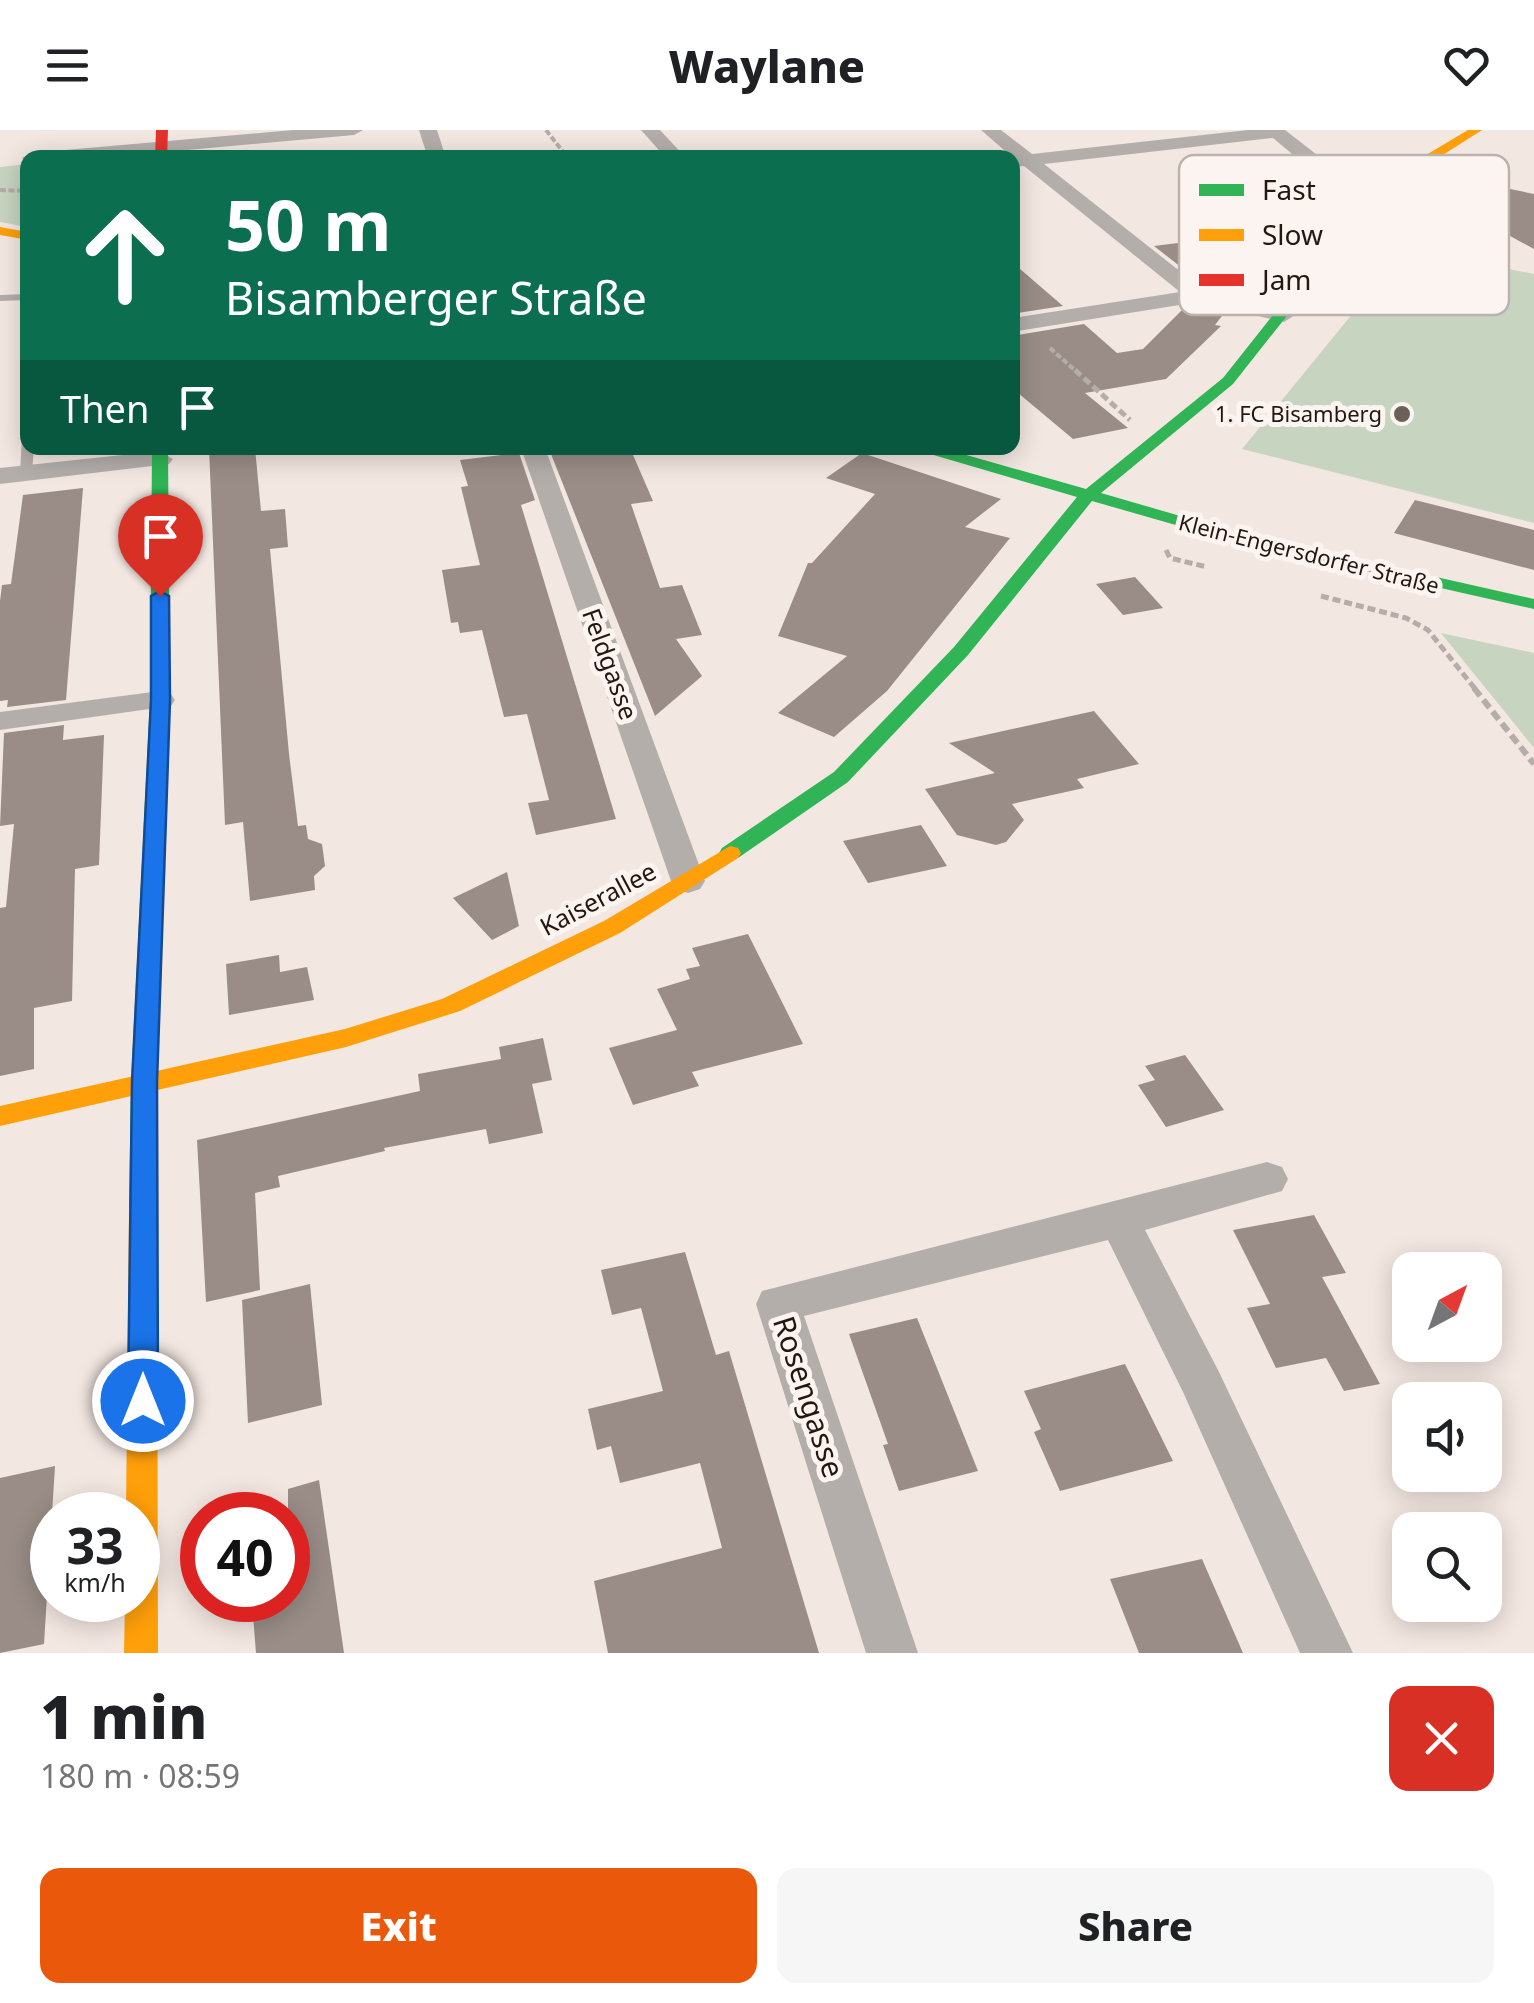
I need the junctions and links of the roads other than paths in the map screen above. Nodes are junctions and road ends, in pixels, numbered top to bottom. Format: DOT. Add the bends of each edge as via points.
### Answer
graph roads {
  1 [pos="354,130"];
  2 [pos="650,130"];
  3 [pos="990,130"];
  4 [pos="1476,130"];
  5 [pos="1275,131"];
  6 [pos="161,145"];
  7 [pos="108,150"];
  8 [pos="669,150"];
  9 [pos="1009,150"];
  10 [pos="1304,155"];
  11 [pos="1435,155"];
  12 [pos="1020,161"];
  13 [pos="1179,282"];
  14 [pos="1179,299"];
  15 [pos="1283,315"];
  16 [pos="1020,324"];
  17 [pos="147,455"];
  18 [pos="160,455"];
  19 [pos="535,455"];
  20 [pos="949,455"];
  21 [pos="13,475"];
  22 [pos="1086,497"];
  23 [pos="1534,604"];
  24 [pos="160,700"];
  25 [pos="0,722"];
  26 [pos="688,881"];
  27 [pos="144,1082"];
  28 [pos="0,1116"];
  29 [pos="1267,1179"];
  30 [pos="1119,1220"];
  31 [pos="140,1653"];
  32 [pos="892,1653"];
  33 [pos="1328,1653"];
  1 -- 6 [label="street"];
  2 -- 8 [label="street"];
  3 -- 9 [label="street"];
  4 -- 11 [label="street, Kaiserallee"];
  5 -- 10 [label="street"];
  5 -- 12 [label="street"];
  6 -- 7 [label="street"];
  12 -- 13 [label="street"];
  14 -- 16 [label="street"];
  15 -- 22 [label="street, Kaiserallee" via="1228,382"];
  17 -- 21 [label="street"];
  18 -- 24 [label="street"];
  19 -- 26 [label="street, Feldgasse"];
  20 -- 22 [label="street, Klein-Engersdorfer Straße"];
  22 -- 23 [label="street, Klein-Engersdorfer Straße" via="1335,562"];
  22 -- 26 [label="street, Kaiserallee" via="961,651 841,777"];
  24 -- 25 [label="street"];
  24 -- 27 [label="street"];
  26 -- 27 [label="street, Kaiserallee" via="612,927 450,1005 346,1038"];
  27 -- 28 [label="street, Kaiserallee"];
  27 -- 31 [label="street"];
  29 -- 30 [label="street, Rosengasse"];
  30 -- 32 [label="street, Rosengasse" via="778,1304"];
  30 -- 33 [label="street"];
}
